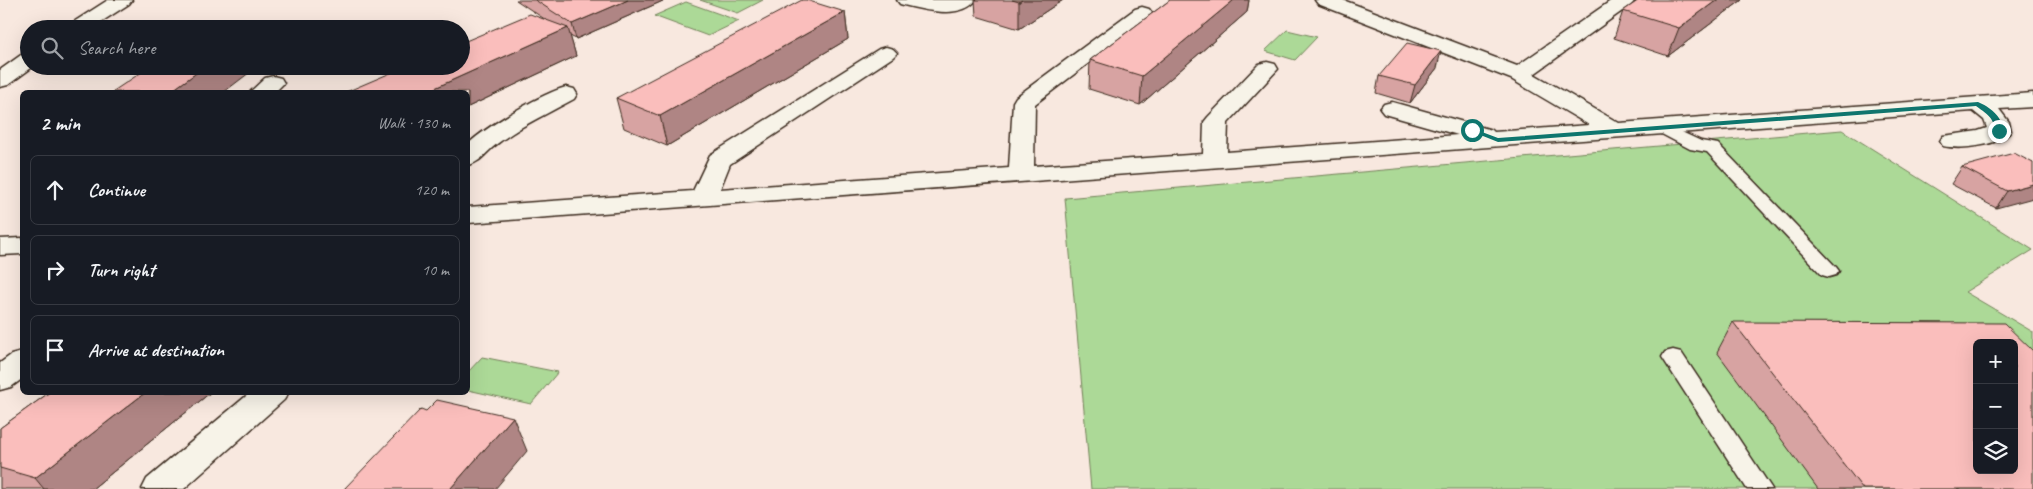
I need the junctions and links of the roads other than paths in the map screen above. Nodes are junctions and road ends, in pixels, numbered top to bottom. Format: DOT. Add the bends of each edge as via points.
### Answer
graph roads {
  1 [pos="122,0"];
  2 [pos="907,0"];
  3 [pos="966,0"];
  4 [pos="1325,0"];
  5 [pos="1625,0"];
  6 [pos="1359,4"];
  7 [pos="1142,13"];
  8 [pos="90,20"];
  9 [pos="886,53"];
  10 [pos="20,66"];
  11 [pos="1267,69"];
  12 [pos="1519,74"];
  13 [pos="0,80"];
  14 [pos="566,94"];
  15 [pos="2033,100"];
  16 [pos="1978,104"];
  17 [pos="1392,109"];
  18 [pos="1660,127"];
  19 [pos="1615,131"];
  20 [pos="1498,140"];
  21 [pos="1952,141"];
  22 [pos="470,156"];
  23 [pos="1215,161"];
  24 [pos="1021,174"];
  25 [pos="703,198"];
  26 [pos="470,216"];
  27 [pos="20,246"];
  28 [pos="0,247"];
  29 [pos="1829,271"];
  30 [pos="1673,357"];
  31 [pos="20,364"];
  32 [pos="0,379"];
  33 [pos="270,395"];
  34 [pos="160,489"];
  35 [pos="1760,489"];
  1 -- 8 [label="street"];
  2 -- 3 [label="street" via="938,6"];
  4 -- 6 [label="street"];
  5 -- 12 [label="street"];
  6 -- 12 [label="street"];
  7 -- 24 [label="street" via="1024,102"];
  9 -- 25 [label="street" via="719,160"];
  10 -- 13 [label="street"];
  11 -- 23 [label="street" via="1216,122"];
  12 -- 19 [label="street"];
  14 -- 22 [label="street" via="494,134"];
  15 -- 16 [label="street"];
  16 -- 18 [label="street"];
  16 -- 21 [label="street" via="1993,115 1999,131 1982,138"];
  17 -- 20 [label="street"];
  18 -- 19 [label="street"];
  18 -- 29 [label="lane" via="1696,145 1712,148"];
  19 -- 20 [label="street"];
  20 -- 23 [label="street"];
  23 -- 24 [label="street"];
  24 -- 25 [label="street"];
  25 -- 26 [label="street"];
  27 -- 28 [label="street"];
  30 -- 35 [label="lane"];
  31 -- 32 [label="street"];
  33 -- 34 [label="street"];
}
